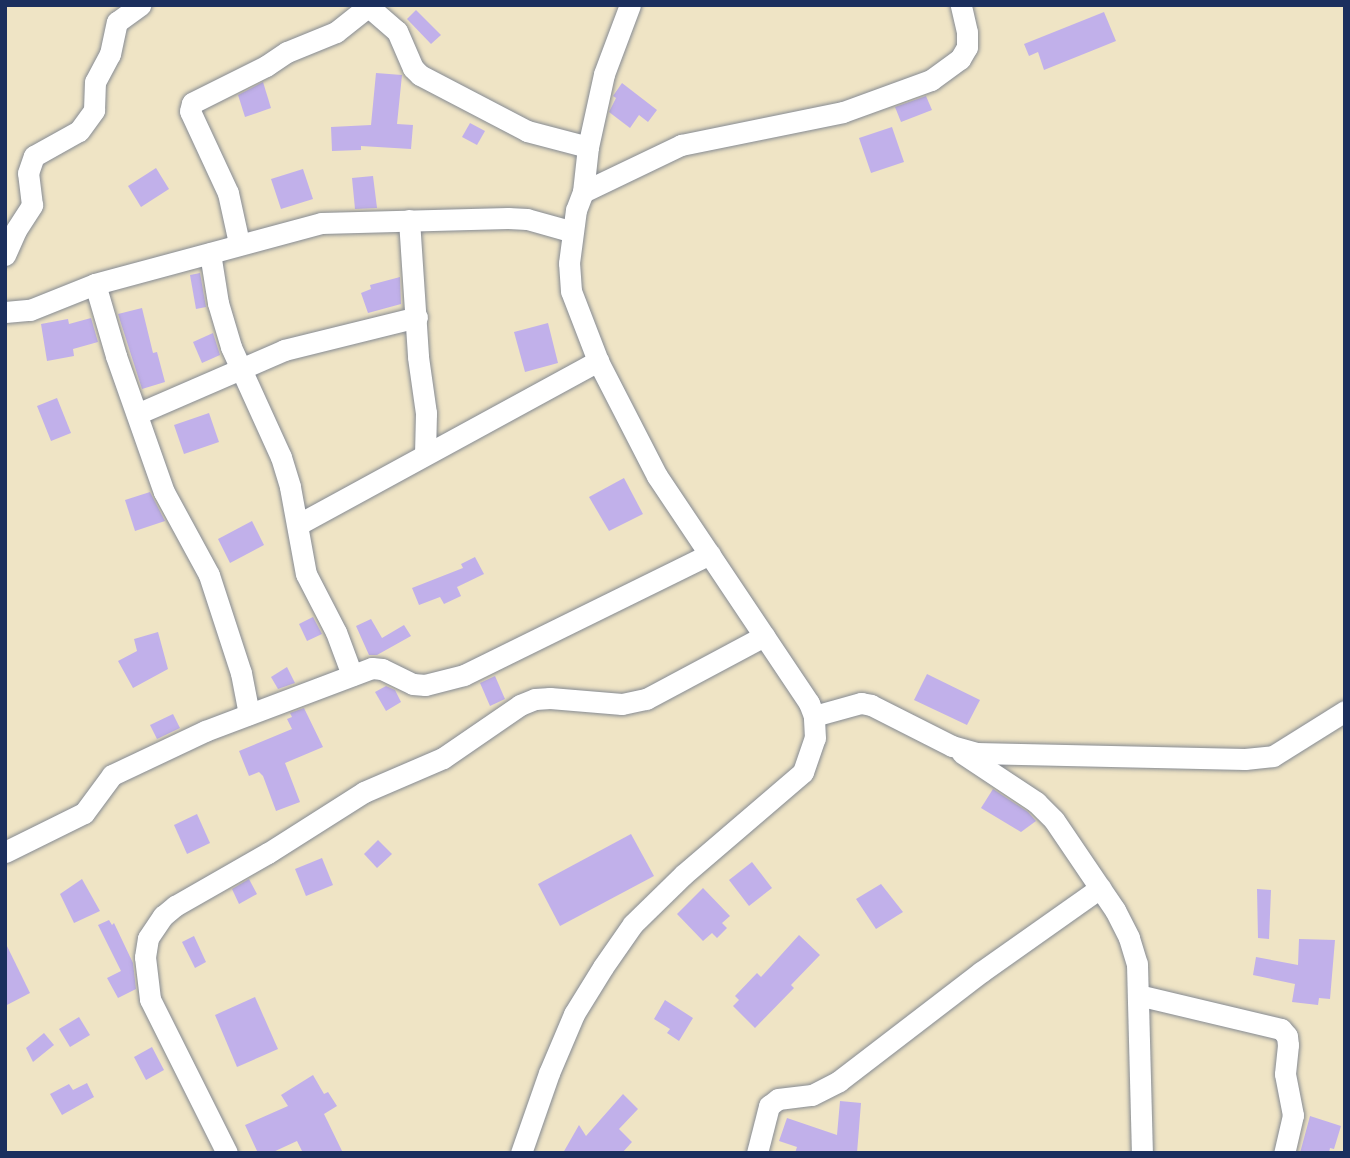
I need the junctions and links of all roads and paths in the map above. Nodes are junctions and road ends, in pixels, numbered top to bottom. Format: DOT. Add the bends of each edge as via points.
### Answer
graph roads {
  1 [pos="140,5"];
  2 [pos="630,5"];
  3 [pos="961,5"];
  4 [pos="370,6"];
  5 [pos="588,147"];
  6 [pos="583,192"];
  7 [pos="409,220"];
  8 [pos="570,231"];
  9 [pos="239,243"];
  10 [pos="210,253"];
  11 [pos="5,255"];
  12 [pos="95,284"];
  13 [pos="5,313"];
  14 [pos="417,317"];
  15 [pos="598,361"];
  16 [pos="240,370"];
  17 [pos="137,414"];
  18 [pos="425,454"];
  19 [pos="299,524"];
  20 [pos="709,554"];
  21 [pos="764,636"];
  22 [pos="352,675"];
  23 [pos="1345,711"];
  24 [pos="249,713"];
  25 [pos="814,716"];
  26 [pos="952,746"];
  27 [pos="5,852"];
  28 [pos="1100,888"];
  29 [pos="1138,995"];
  30 [pos="228,1153"];
  31 [pos="521,1153"];
  32 [pos="757,1153"];
  33 [pos="1142,1153"];
  34 [pos="1284,1153"];
  1 -- 11 [label="street" via="117,22 110,54 94,82 94,110 79,131 34,156 28,173 32,205"];
  2 -- 5 [label="street" via="604,74"];
  3 -- 6 [label="street" via="967,47 960,59 931,80 843,113 681,145"];
  4 -- 5 [label="street" via="397,31 420,75 527,131"];
  4 -- 9 [label="street" via="336,32 287,52 192,103 190,111 228,193"];
  5 -- 6 [label="street"];
  6 -- 8 [label="street"];
  7 -- 8 [label="street" via="518,218"];
  7 -- 9 [label="street" via="321,223"];
  7 -- 14 [label="street"];
  8 -- 15 [label="street" via="572,291"];
  9 -- 10 [label="street"];
  10 -- 12 [label="street"];
  10 -- 16 [label="street" via="218,303"];
  12 -- 13 [label="street" via="30,310"];
  12 -- 17 [label="street"];
  14 -- 16 [label="street" via="284,350"];
  14 -- 18 [label="street"];
  15 -- 18 [label="street"];
  15 -- 20 [label="street" via="641,449"];
  16 -- 17 [label="street"];
  16 -- 19 [label="street" via="281,457"];
  17 -- 24 [label="street" via="171,507 209,575"];
  18 -- 19 [label="street"];
  19 -- 22 [label="street" via="306,574"];
  20 -- 21 [label="street"];
  20 -- 22 [label="street" via="438,684 413,684 382,668"];
  21 -- 25 [label="street"];
  21 -- 30 [label="street" via="646,699 622,704 551,698 520,705 443,758 364,792 163,916 148,937 145,957 150,999"];
  22 -- 24 [label="street"];
  23 -- 26 [label="street" via="1273,756 1245,759 976,753"];
  24 -- 27 [label="street" via="127,766 112,775 84,813"];
  25 -- 26 [label="street" via="871,705"];
  25 -- 31 [label="street" via="815,738 803,772 683,875 633,924 603,967 574,1014"];
  26 -- 28 [label="street" via="1036,802 1054,820"];
  28 -- 29 [label="street" via="1129,938 1137,964"];
  28 -- 32 [label="street" via="839,1081 812,1095 778,1099 769,1106"];
  29 -- 33 [label="street"];
  29 -- 34 [label="street" via="1281,1029 1288,1045 1286,1074 1293,1115"];
}
